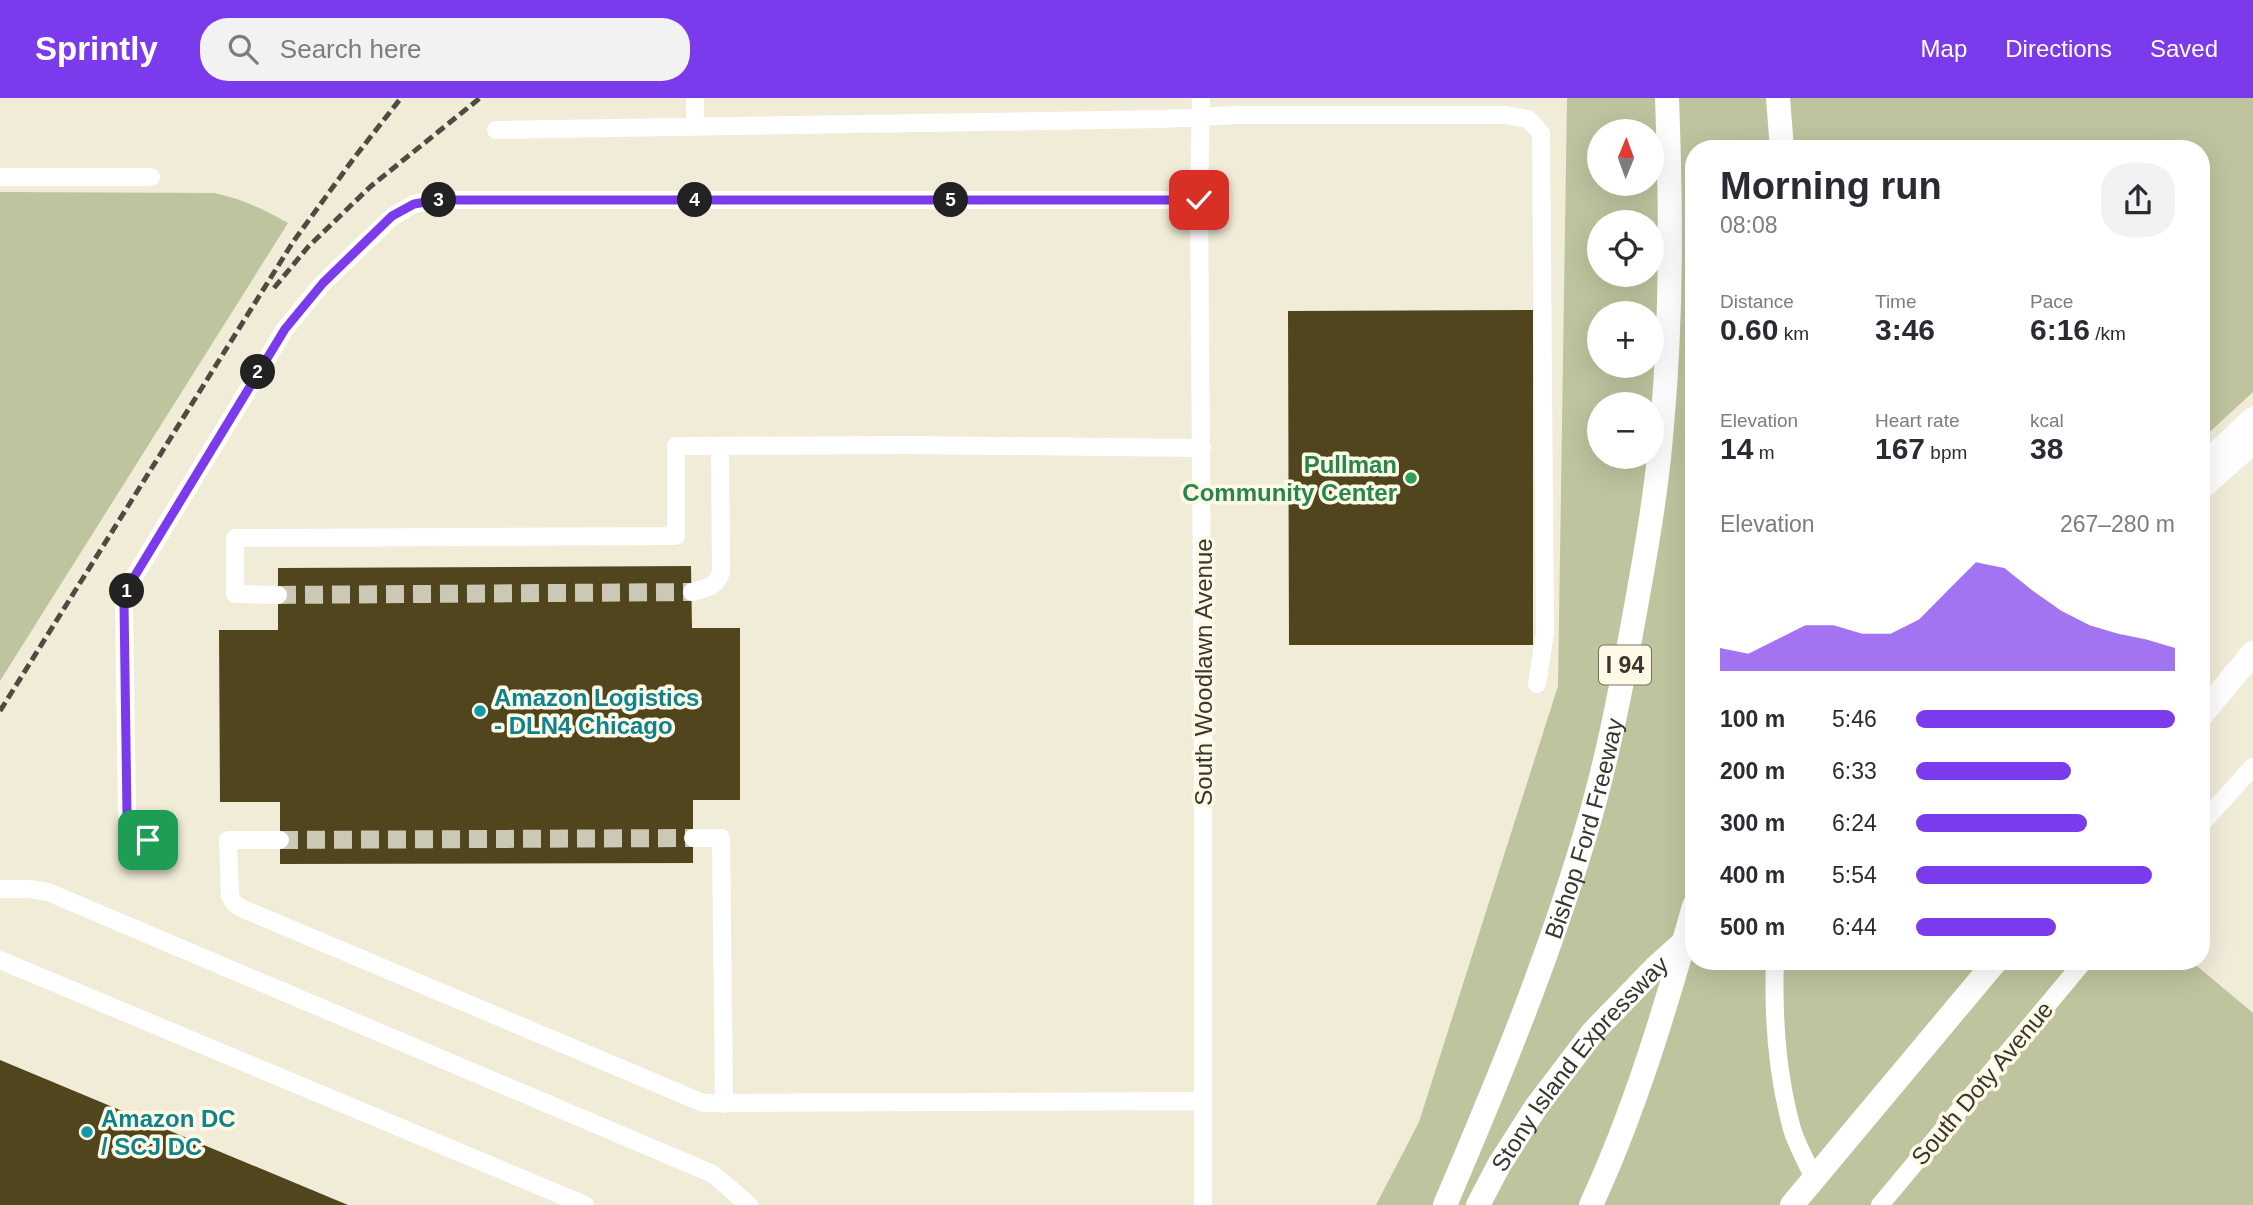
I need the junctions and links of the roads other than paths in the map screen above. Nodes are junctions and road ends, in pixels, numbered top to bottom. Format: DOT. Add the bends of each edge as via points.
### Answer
graph roads {
  1 [pos="695,98"];
  2 [pos="1201,98"];
  3 [pos="1667,98"];
  4 [pos="1778,98"];
  5 [pos="1200,118"];
  6 [pos="695,127"];
  7 [pos="496,130"];
  8 [pos="1781,140"];
  9 [pos="0,177"];
  10 [pos="151,177"];
  11 [pos="1199,200"];
  12 [pos="2253,419"];
  13 [pos="2253,442"];
  14 [pos="720,446"];
  15 [pos="1202,448"];
  16 [pos="2210,459"];
  17 [pos="2210,479"];
  18 [pos="692,592"];
  19 [pos="278,595"];
  20 [pos="2253,653"];
  21 [pos="1537,684"];
  22 [pos="2210,704"];
  23 [pos="2253,767"];
  24 [pos="2210,814"];
  25 [pos="693,838"];
  26 [pos="148,840"];
  27 [pos="280,840"];
  28 [pos="0,889"];
  29 [pos="1685,936"];
  30 [pos="1685,941"];
  31 [pos="0,960"];
  32 [pos="1775,970"];
  33 [pos="1988,970"];
  34 [pos="2076,970"];
  35 [pos="1202,1101"];
  36 [pos="724,1104"];
  37 [pos="1814,1179"];
  38 [pos="585,1205"];
  39 [pos="749,1205"];
  40 [pos="1203,1205"];
  41 [pos="1445,1205"];
  42 [pos="1478,1205"];
  43 [pos="1591,1205"];
  44 [pos="1792,1205"];
  45 [pos="1880,1205"];
  1 -- 6 [label="street"];
  2 -- 5 [label="street, South Woodlawn Avenue"];
  3 -- 41 [label="highway, Bishop Ford Freeway / I 94" via="1671,208 1662,425 1648,537 1615,722 1541,972"];
  4 -- 8 [label="highway"];
  5 -- 6 [label="street"];
  5 -- 11 [label="street, South Woodlawn Avenue"];
  5 -- 21 [label="street" via="1506,115 1528,118 1541,133 1545,633"];
  6 -- 7 [label="street"];
  9 -- 10 [label="street"];
  11 -- 15 [label="street, South Woodlawn Avenue"];
  11 -- 26 [label="street" via="438,200 414,204 392,216 323,283 285,329 128,587 124,603 127,814"];
  12 -- 16 [label="highway"];
  13 -- 17 [label="highway"];
  14 -- 15 [label="street"];
  14 -- 18 [label="street" via="721,572 710,587"];
  14 -- 19 [label="street" via="677,446 676,536 234,538 235,594"];
  15 -- 35 [label="street, South Woodlawn Avenue"];
  20 -- 22 [label="highway"];
  23 -- 24 [label="street"];
  25 -- 36 [label="street" via="721,838"];
  27 -- 36 [label="street" via="228,840 230,896 241,908 689,1099"];
  28 -- 39 [label="street" via="29,889 63,898 713,1174"];
  29 -- 43 [label="highway" via="1657,1031"];
  30 -- 42 [label="highway, Stony Island Expressway" via="1593,1032 1536,1107"];
  31 -- 38 [label="street"];
  32 -- 37 [label="street" via="1780,1072 1793,1130"];
  33 -- 37 [label="highway"];
  34 -- 45 [label="street, South Doty Avenue"];
  35 -- 36 [label="street"];
  35 -- 40 [label="street, South Woodlawn Avenue"];
  37 -- 44 [label="highway"];
}
